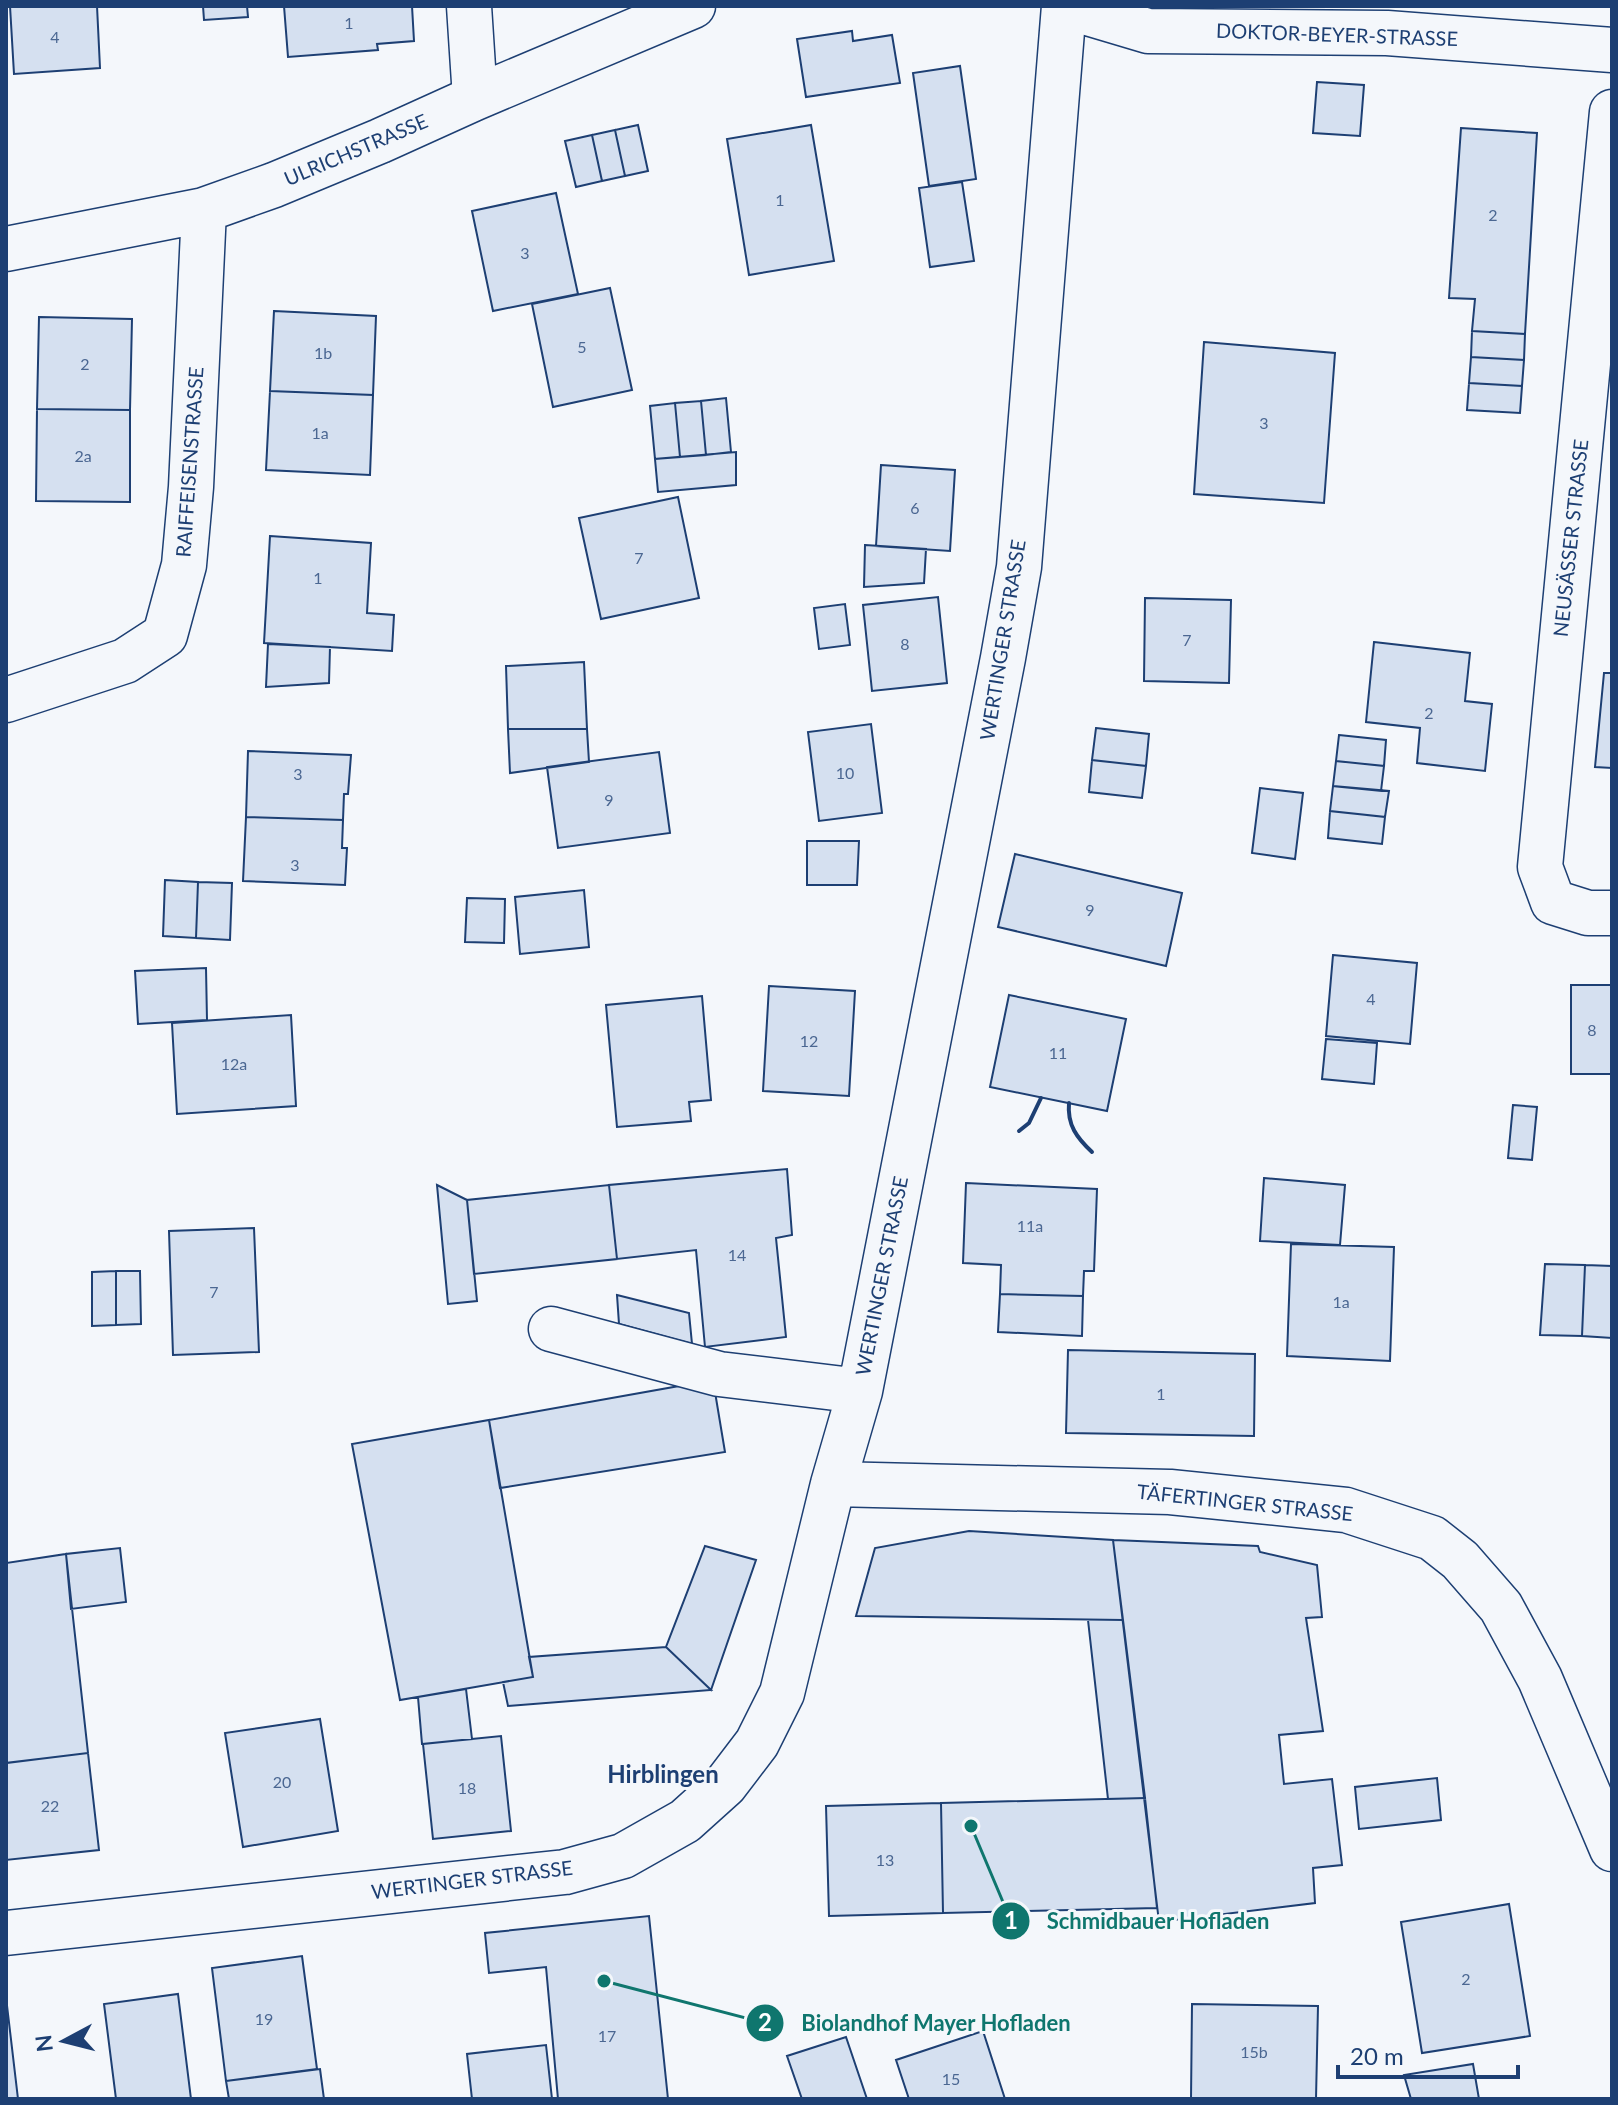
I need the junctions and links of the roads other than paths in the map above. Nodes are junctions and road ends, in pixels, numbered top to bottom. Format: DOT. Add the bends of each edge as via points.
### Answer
graph roads {
  1 [pos="469,6"];
  2 [pos="693,6"];
  3 [pos="1064,6"];
  4 [pos="1612,50"];
  5 [pos="475,98"];
  6 [pos="1612,112"];
  7 [pos="204,210"];
  8 [pos="6,249"];
  9 [pos="6,700"];
  10 [pos="1612,913"];
  11 [pos="551,1329"];
  12 [pos="860,1391"];
  13 [pos="833,1484"];
  14 [pos="1612,1849"];
  15 [pos="6,1933"];
  1 -- 5 [label="street"];
  2 -- 5 [label="street, ULRICHSTRASSE"];
  3 -- 4 [label="street, DOKTOR-BEYER-STRASSE" via="1148,31 1387,33"];
  3 -- 12 [label="street, WERTINGER STRASSE" via="1019,567"];
  5 -- 7 [label="street, ULRICHSTRASSE"];
  6 -- 10 [label="street, NEUSÄSSER STRASSE" via="1540,867 1553,902 1588,913"];
  7 -- 8 [label="street, ULRICHSTRASSE"];
  7 -- 9 [label="street, RAIFFEISENSTRASSE" via="184,565 165,635 125,661"];
  11 -- 12 [label="street" via="719,1374"];
  12 -- 13 [label="street, WERTINGER STRASSE"];
  13 -- 14 [label="street, TÄFERTINGER STRASSE" via="1170,1492 1346,1510 1432,1538 1460,1560 1501,1607 1540,1679"];
  13 -- 15 [label="street, WERTINGER STRASSE" via="782,1693 757,1743 725,1785 685,1821 623,1856 565,1872"];
}
